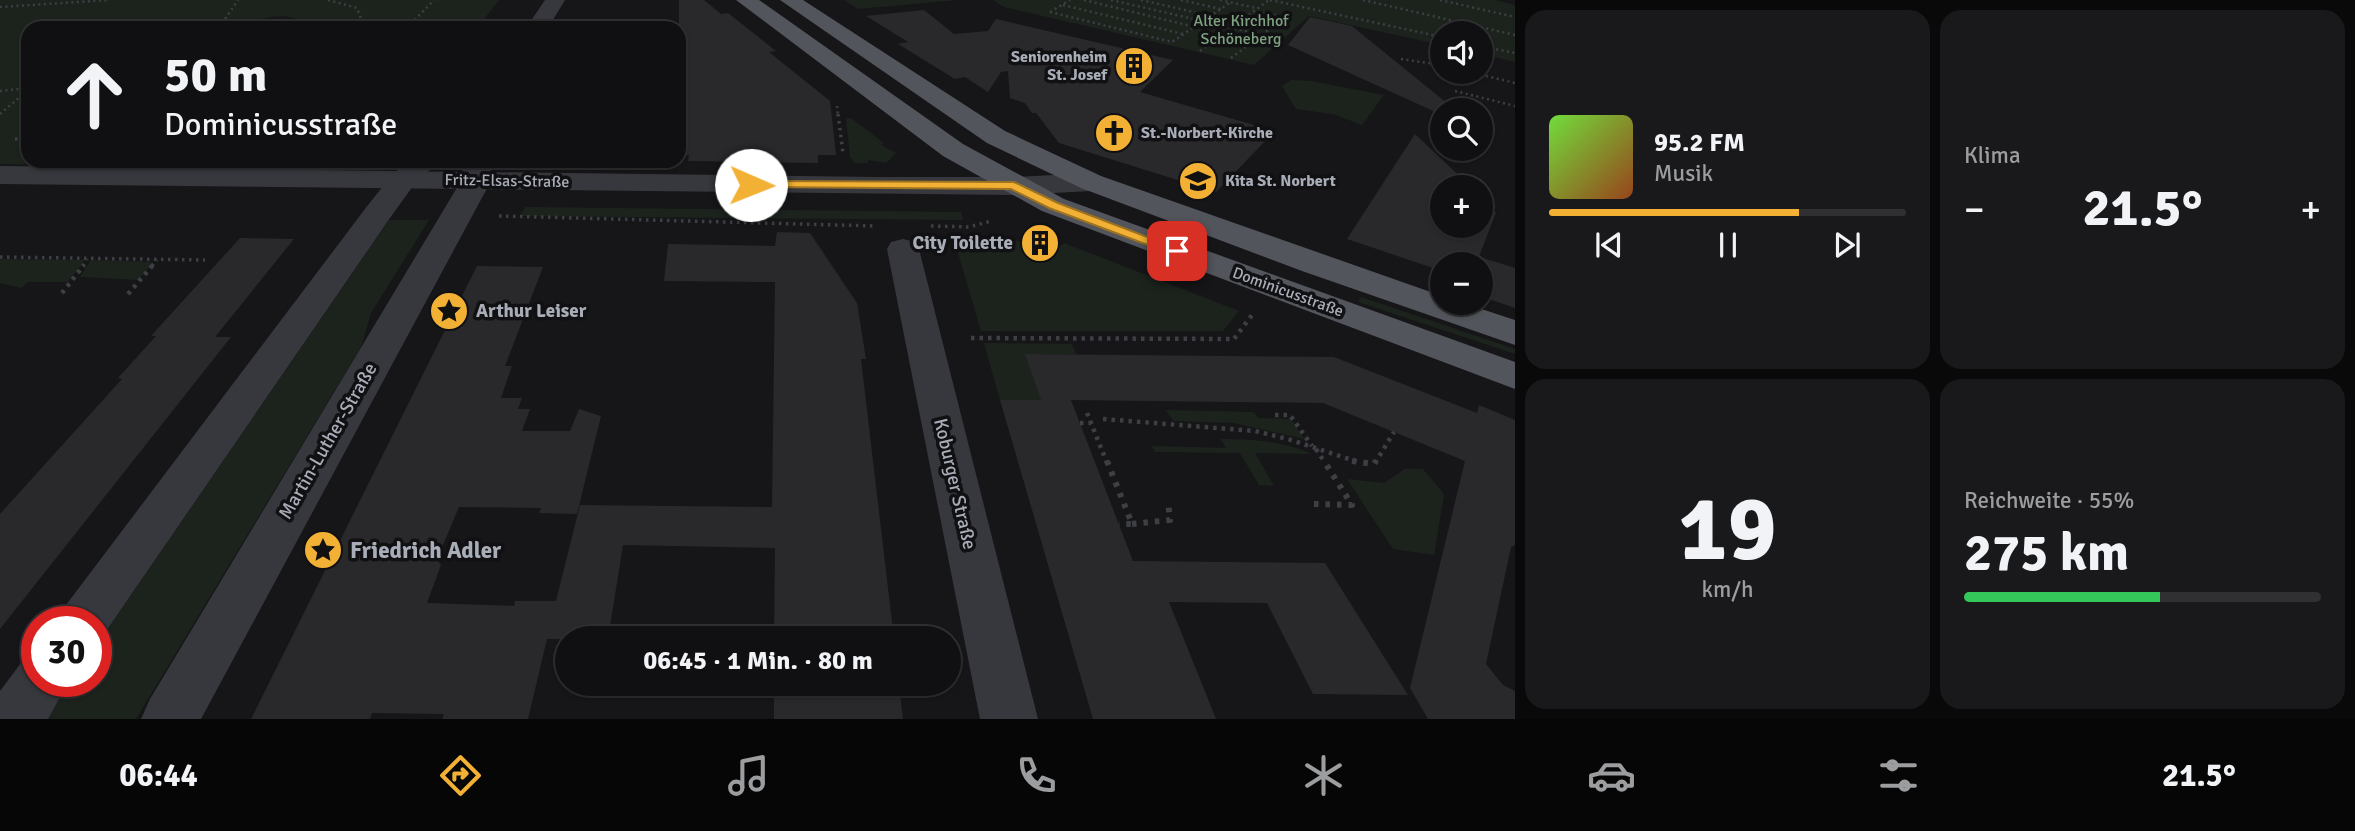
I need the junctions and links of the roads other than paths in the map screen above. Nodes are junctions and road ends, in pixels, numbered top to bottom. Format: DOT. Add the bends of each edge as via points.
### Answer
graph roads {
  1 [pos="555,0"];
  2 [pos="746,0"];
  3 [pos="790,0"];
  4 [pos="542,21"];
  5 [pos="414,170"];
  6 [pos="0,175"];
  7 [pos="1091,182"];
  8 [pos="481,185"];
  9 [pos="1007,202"];
  10 [pos="901,238"];
  11 [pos="1515,333"];
  12 [pos="1515,376"];
  13 [pos="95,606"];
  14 [pos="30,697"];
  15 [pos="14,719"];
  16 [pos="170,719"];
  17 [pos="1009,719"];
  1 -- 4 [label="street"];
  2 -- 9 [label="main road, Dominicusstraße" via="946,145"];
  3 -- 7 [label="main road, Dominicusstraße" via="996,137"];
  5 -- 6 [label="street, Fritz-Elsas-Straße"];
  5 -- 8 [label="street, Fritz-Elsas-Straße"];
  5 -- 13 [label="street"];
  7 -- 9 [label="street, Fritz-Elsas-Straße"];
  7 -- 11 [label="main road, Dominicusstraße"];
  8 -- 9 [label="street, Fritz-Elsas-Straße"];
  8 -- 16 [label="street, Martin-Luther-Straße"];
  9 -- 12 [label="main road, Dominicusstraße" via="1053,205"];
  10 -- 17 [label="street, Koburger Straße"];
  14 -- 15 [label="street"];
}
